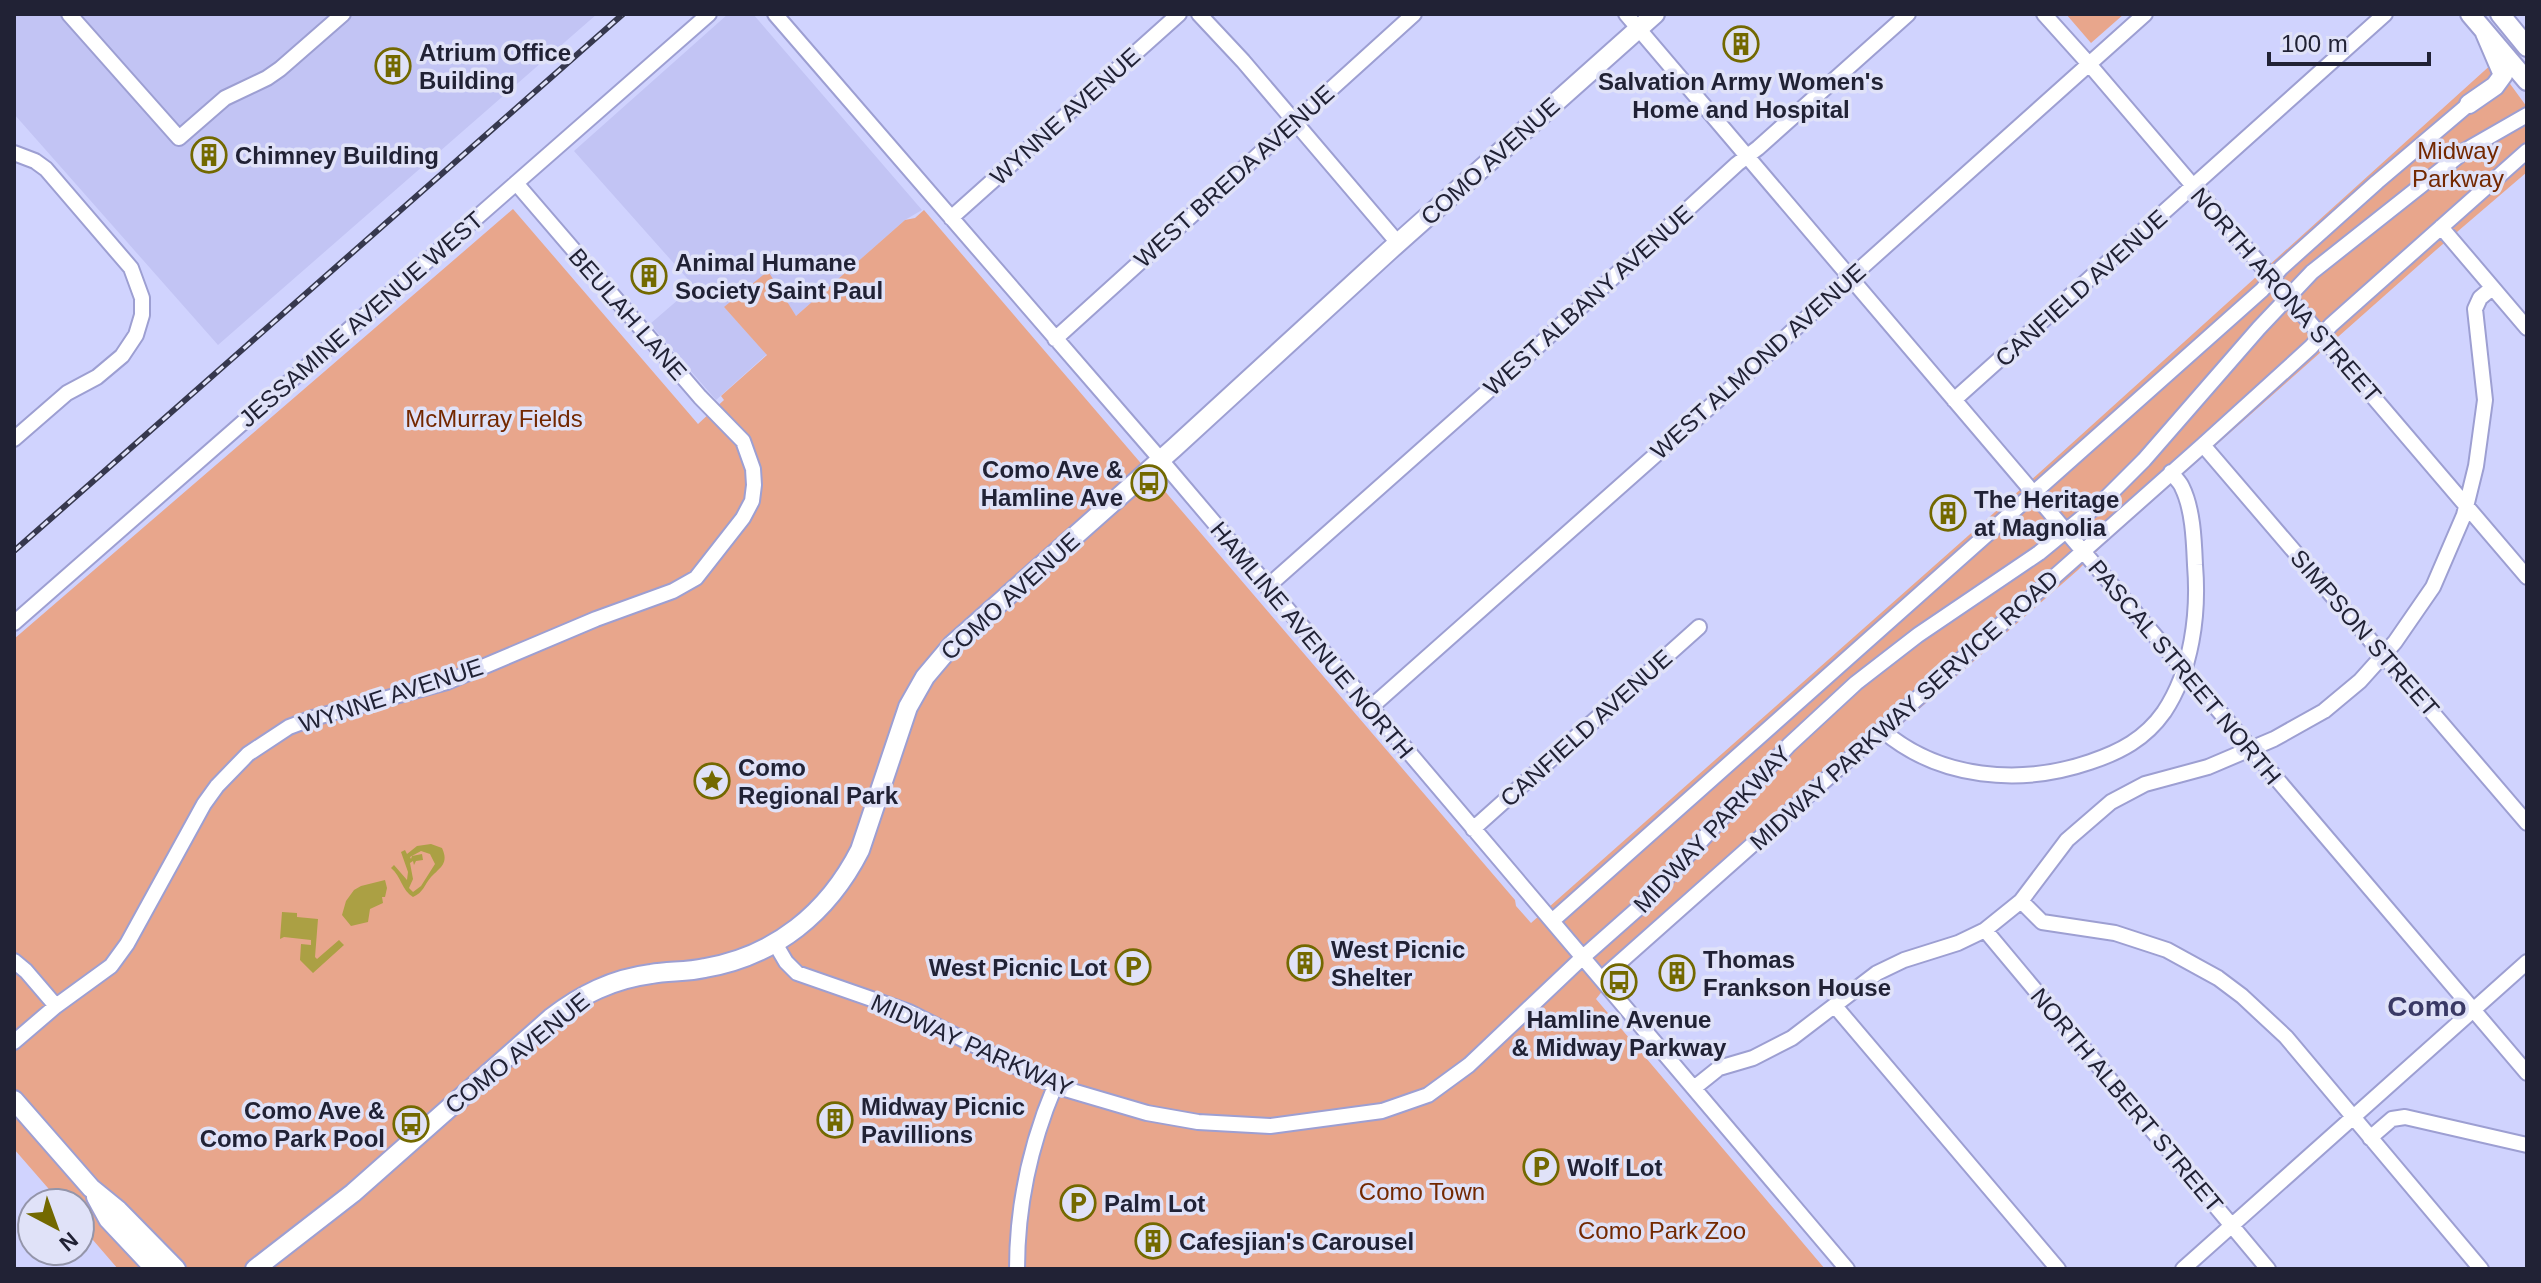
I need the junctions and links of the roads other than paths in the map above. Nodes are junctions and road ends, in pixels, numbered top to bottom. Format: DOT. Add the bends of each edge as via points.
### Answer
graph roads {
  1 [pos="69,14"];
  2 [pos="343,14"];
  3 [pos="709,14"];
  4 [pos="775,14"];
  5 [pos="1179,14"];
  6 [pos="1199,14"];
  7 [pos="1414,14"];
  8 [pos="1655,14"];
  9 [pos="1908,14"];
  10 [pos="2044,14"];
  11 [pos="2145,14"];
  12 [pos="2385,14"];
  13 [pos="2470,14"];
  14 [pos="2503,17"];
  15 [pos="1632,21"];
  16 [pos="2485,33"];
  17 [pos="2527,47"];
  18 [pos="2089,64"];
  19 [pos="2527,81"];
  20 [pos="2469,104"];
  21 [pos="2527,115"];
  22 [pos="1294,121"];
  23 [pos="2527,151"];
  24 [pos="14,153"];
  25 [pos="1748,157"];
  26 [pos="516,183"];
  27 [pos="2194,187"];
  28 [pos="951,218"];
  29 [pos="2441,227"];
  30 [pos="1398,243"];
  31 [pos="1851,277"];
  32 [pos="2271,280"];
  33 [pos="2492,288"];
  34 [pos="2287,297"];
  35 [pos="2527,328"];
  36 [pos="2322,336"];
  37 [pos="1055,339"];
  38 [pos="1954,400"];
  39 [pos="14,439"];
  40 [pos="743,441"];
  41 [pos="2203,445"];
  42 [pos="1161,460"];
  43 [pos="2171,472"];
  44 [pos="2034,494"];
  45 [pos="2467,505"];
  46 [pos="2067,532"];
  47 [pos="2083,551"];
  48 [pos="2527,577"];
  49 [pos="1267,587"];
  50 [pos="14,623"];
  51 [pos="1699,627"];
  52 [pos="2383,655"];
  53 [pos="2185,670"];
  54 [pos="1370,708"];
  55 [pos="1882,730"];
  56 [pos="2252,750"];
  57 [pos="2527,823"];
  58 [pos="1473,829"];
  59 [pos="2021,901"];
  60 [pos="1552,921"];
  61 [pos="1985,930"];
  62 [pos="776,945"];
  63 [pos="1583,957"];
  64 [pos="14,961"];
  65 [pos="2527,962"];
  66 [pos="1601,979"];
  67 [pos="56,1006"];
  68 [pos="1835,1006"];
  69 [pos="2474,1010"];
  70 [pos="14,1042"];
  71 [pos="2527,1073"];
  72 [pos="1055,1086"];
  73 [pos="1694,1088"];
  74 [pos="14,1100"];
  75 [pos="2353,1118"];
  76 [pos="2370,1138"];
  77 [pos="2527,1145"];
  78 [pos="90,1187"];
  79 [pos="96,1192"];
  80 [pos="96,1197"];
  81 [pos="2231,1225"];
  82 [pos="155,1269"];
  83 [pos="176,1269"];
  84 [pos="255,1269"];
  85 [pos="1017,1269"];
  86 [pos="1847,1269"];
  87 [pos="2058,1269"];
  88 [pos="2183,1269"];
  89 [pos="2268,1269"];
  90 [pos="2481,1269"];
  1 -- 2 [label="street" via="179,138 225,98 280,69"];
  3 -- 26 [label="street, JESSAMINE AVENUE WEST"];
  4 -- 28 [label="street, HAMLINE AVENUE NORTH"];
  5 -- 28 [label="street, WYNNE AVENUE"];
  6 -- 22 [label="street"];
  7 -- 22 [label="street, WEST BREDA AVENUE"];
  8 -- 15 [label="main road, COMO AVENUE"];
  9 -- 25 [label="street, WEST ALBANY AVENUE"];
  10 -- 18 [label="street, NORTH ARONA STREET"];
  11 -- 18 [label="street, WEST ALMOND AVENUE"];
  12 -- 27 [label="street, CANFIELD AVENUE"];
  13 -- 16 [label="main road"];
  14 -- 17 [label="main road"];
  15 -- 25 [label="street, PASCAL STREET NORTH"];
  15 -- 30 [label="main road, COMO AVENUE"];
  16 -- 19 [label="main road"];
  16 -- 20 [label="main road" via="2503,75"];
  18 -- 27 [label="street, NORTH ARONA STREET"];
  18 -- 31 [label="street, WEST ALMOND AVENUE"];
  20 -- 32 [label="street"];
  21 -- 34 [label="street, MIDWAY PARKWAY" via="2446,165"];
  22 -- 30 [label="street"];
  22 -- 37 [label="street, WEST BREDA AVENUE"];
  23 -- 29 [label="street, MIDWAY PARKWAY SERVICE ROAD"];
  24 -- 39 [label="street" via="46,169 123,257 137,279 142,306 140,325 122,356 67,393"];
  25 -- 31 [label="street, PASCAL STREET NORTH"];
  25 -- 49 [label="street, WEST ALBANY AVENUE"];
  26 -- 40 [label="street, BEULAH LANE"];
  26 -- 50 [label="street, JESSAMINE AVENUE WEST"];
  27 -- 32 [label="street, NORTH ARONA STREET"];
  27 -- 38 [label="street, CANFIELD AVENUE"];
  28 -- 37 [label="street, HAMLINE AVENUE NORTH"];
  29 -- 33 [label="street"];
  29 -- 36 [label="street, MIDWAY PARKWAY SERVICE ROAD"];
  30 -- 42 [label="main road, COMO AVENUE"];
  31 -- 38 [label="street, PASCAL STREET NORTH"];
  31 -- 54 [label="street, WEST ALMOND AVENUE"];
  32 -- 34 [label="street, NORTH ARONA STREET"];
  32 -- 44 [label="street"];
  33 -- 35 [label="street"];
  33 -- 45 [label="street" via="2475,309 2485,400"];
  34 -- 36 [label="street, NORTH ARONA STREET"];
  34 -- 46 [label="street, MIDWAY PARKWAY" via="2144,460"];
  36 -- 41 [label="street, MIDWAY PARKWAY SERVICE ROAD"];
  36 -- 45 [label="street, NORTH ARONA STREET"];
  37 -- 42 [label="street, HAMLINE AVENUE NORTH"];
  38 -- 44 [label="street, PASCAL STREET NORTH"];
  40 -- 67 [label="street, WYNNE AVENUE" via="753,469 752,501 696,578 447,682 313,718 269,739 217,786 111,966"];
  41 -- 43 [label="street, MIDWAY PARKWAY SERVICE ROAD"];
  41 -- 52 [label="street, SIMPSON STREET"];
  42 -- 49 [label="street, HAMLINE AVENUE NORTH"];
  42 -- 62 [label="main road, COMO AVENUE" via="934,665 908,707 851,867 817,912"];
  43 -- 47 [label="street, MIDWAY PARKWAY SERVICE ROAD"];
  43 -- 53 [label="street" via="2182,486 2194,544 2195,602"];
  44 -- 46 [label="street, PASCAL STREET NORTH"];
  44 -- 60 [label="street"];
  45 -- 48 [label="street, NORTH ARONA STREET"];
  45 -- 52 [label="street" via="2433,587"];
  46 -- 47 [label="street, PASCAL STREET NORTH"];
  46 -- 63 [label="street, MIDWAY PARKWAY" via="1918,635 1837,701 1761,775 1662,886"];
  47 -- 53 [label="street, PASCAL STREET NORTH"];
  47 -- 55 [label="street, MIDWAY PARKWAY SERVICE ROAD"];
  49 -- 54 [label="street, HAMLINE AVENUE NORTH"];
  51 -- 58 [label="street, CANFIELD AVENUE"];
  52 -- 56 [label="street" via="2324,711"];
  52 -- 57 [label="street, SIMPSON STREET"];
  53 -- 55 [label="street" via="2163,713 2137,741 2056,772 1970,772 1926,757"];
  53 -- 56 [label="street, PASCAL STREET NORTH"];
  54 -- 58 [label="street, HAMLINE AVENUE NORTH"];
  55 -- 66 [label="street, MIDWAY PARKWAY SERVICE ROAD"];
  56 -- 59 [label="street" via="2145,784 2111,802 2067,840"];
  56 -- 69 [label="street, PASCAL STREET NORTH"];
  58 -- 60 [label="street, HAMLINE AVENUE NORTH"];
  59 -- 61 [label="street"];
  59 -- 75 [label="street" via="2042,922 2135,938 2218,978 2286,1037"];
  60 -- 63 [label="street, HAMLINE AVENUE NORTH"];
  61 -- 68 [label="street" via="1891,966"];
  61 -- 81 [label="street, NORTH ALBERT STREET"];
  62 -- 72 [label="street, MIDWAY PARKWAY" via="797,973 909,1012"];
  62 -- 84 [label="main road, COMO AVENUE" via="720,965 639,976 584,995"];
  63 -- 66 [label="street, HAMLINE AVENUE NORTH"];
  63 -- 72 [label="street, MIDWAY PARKWAY" via="1457,1075 1428,1095 1382,1111 1270,1126 1198,1122"];
  64 -- 67 [label="street"];
  65 -- 69 [label="street"];
  66 -- 73 [label="street, HAMLINE AVENUE NORTH"];
  67 -- 70 [label="street, WYNNE AVENUE"];
  68 -- 73 [label="street" via="1792,1038 1719,1068"];
  68 -- 87 [label="street"];
  69 -- 71 [label="street, PASCAL STREET NORTH"];
  69 -- 75 [label="street"];
  72 -- 85 [label="street" via="1026,1172"];
  73 -- 86 [label="street, HAMLINE AVENUE NORTH"];
  74 -- 78 [label="main road"];
  75 -- 76 [label="street"];
  75 -- 81 [label="street"];
  76 -- 77 [label="street" via="2397,1117"];
  76 -- 90 [label="street"];
  79 -- 83 [label="main road"];
  80 -- 82 [label="main road" via="108,1219"];
  81 -- 88 [label="street"];
  81 -- 89 [label="street, NORTH ALBERT STREET"];
}
